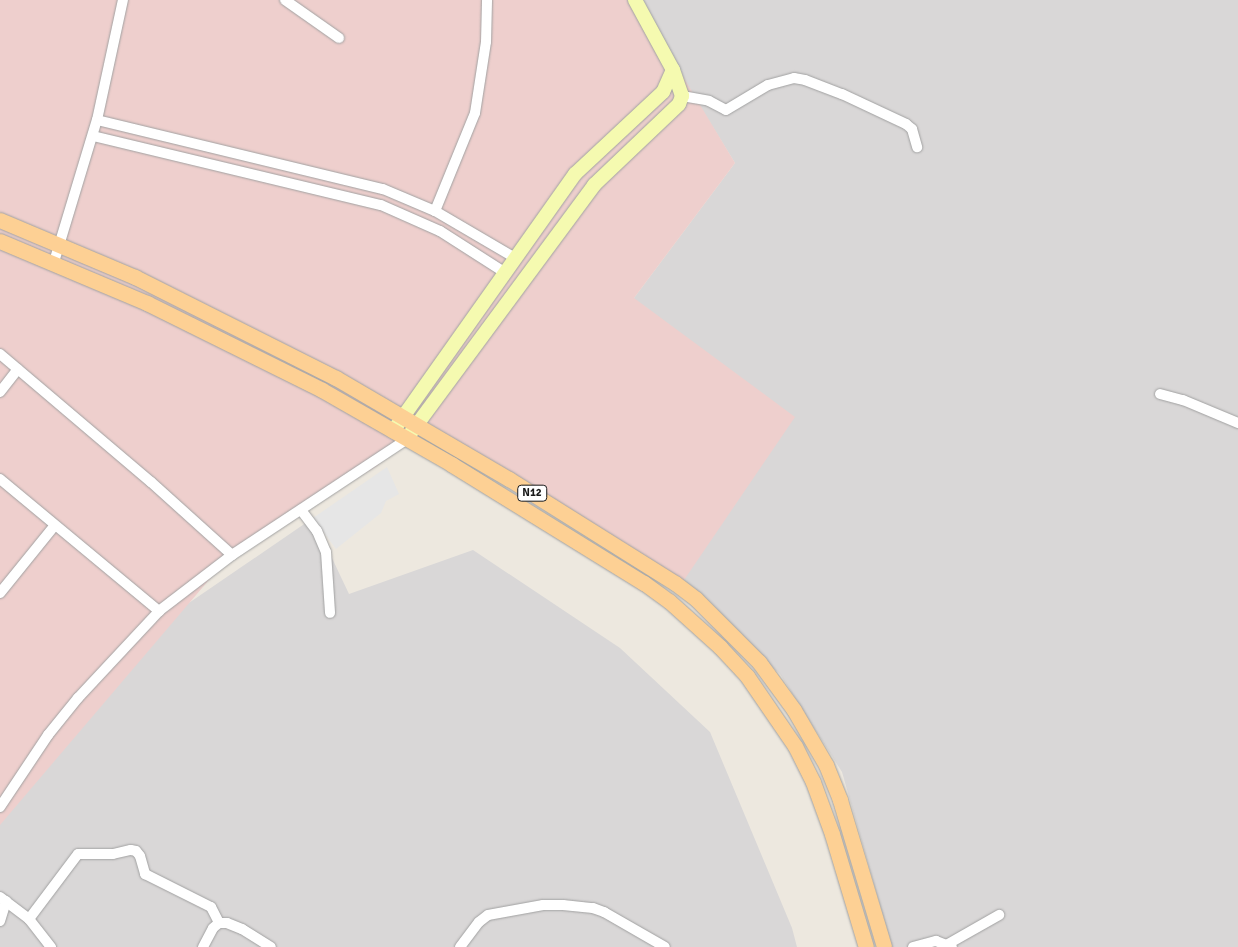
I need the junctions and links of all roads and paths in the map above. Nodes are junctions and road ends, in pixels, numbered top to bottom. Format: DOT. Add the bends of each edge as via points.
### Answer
graph roads {
  1 [pos="123,0"];
  2 [pos="285,0"];
  3 [pos="487,0"];
  4 [pos="635,0"];
  5 [pos="340,38"];
  6 [pos="673,70"];
  7 [pos="682,96"];
  8 [pos="97,120"];
  9 [pos="93,136"];
  10 [pos="917,147"];
  11 [pos="436,211"];
  12 [pos="0,220"];
  13 [pos="0,241"];
  14 [pos="60,244"];
  15 [pos="515,258"];
  16 [pos="54,262"];
  17 [pos="504,272"];
  18 [pos="0,354"];
  19 [pos="18,369"];
  20 [pos="0,392"];
  21 [pos="1160,394"];
  22 [pos="404,416"];
  23 [pos="1238,423"];
  24 [pos="418,425"];
  25 [pos="393,431"];
  26 [pos="406,439"];
  27 [pos="382,456"];
  28 [pos="0,479"];
  29 [pos="300,510"];
  30 [pos="55,525"];
  31 [pos="232,555"];
  32 [pos="0,593"];
  33 [pos="159,611"];
  34 [pos="330,613"];
  35 [pos="0,807"];
  36 [pos="3,899"];
  37 [pos="999,915"];
  38 [pos="28,919"];
  39 [pos="0,921"];
  40 [pos="219,923"];
  41 [pos="461,946"];
  42 [pos="950,946"];
  43 [pos="51,947"];
  44 [pos="203,947"];
  45 [pos="271,947"];
  46 [pos="665,947"];
  47 [pos="866,947"];
  48 [pos="884,947"];
  49 [pos="913,947"];
  1 -- 8 [label="street"];
  2 -- 5 [label="street"];
  3 -- 11 [label="street" via="484,58 474,113"];
  4 -- 6 [label="street"];
  6 -- 7 [label="street"];
  6 -- 15 [label="street" via="664,92 575,174"];
  7 -- 10 [label="street" via="703,100 726,110 768,85 794,78 805,80 906,124 912,129"];
  7 -- 24 [label="street" via="676,109 594,185"];
  8 -- 9 [label="street"];
  8 -- 11 [label="street" via="383,189"];
  9 -- 14 [label="street"];
  9 -- 17 [label="street" via="381,205 440,231"];
  11 -- 15 [label="street"];
  12 -- 14 [label="main road, N12"];
  13 -- 16 [label="main road, N12"];
  14 -- 16 [label="street"];
  14 -- 22 [label="main road, N12" via="262,339"];
  15 -- 17 [label="street"];
  16 -- 25 [label="main road, N12" via="255,356"];
  17 -- 22 [label="street"];
  18 -- 19 [label="street"];
  19 -- 20 [label="street"];
  19 -- 31 [label="street"];
  21 -- 23 [label="street"];
  22 -- 24 [label="main road, N12"];
  22 -- 25 [label="street"];
  24 -- 26 [label="street"];
  24 -- 48 [label="main road, N12" via="675,583 743,643 794,710 826,765 840,800"];
  25 -- 26 [label="main road, N12"];
  25 -- 27 [label="street"];
  26 -- 27 [label="street"];
  26 -- 47 [label="main road, N12" via="644,583 690,619 748,676 795,746 814,782"];
  27 -- 29 [label="street"];
  28 -- 30 [label="street"];
  29 -- 31 [label="street"];
  29 -- 34 [label="street" via="317,532 326,552"];
  30 -- 32 [label="street"];
  30 -- 33 [label="street"];
  31 -- 33 [label="street"];
  33 -- 35 [label="street" via="78,698 48,735"];
  36 -- 38 [label="street"];
  36 -- 39 [label="street"];
  37 -- 42 [label="street"];
  38 -- 40 [label="street" via="78,854 113,854 131,850 140,856 145,874 211,906"];
  38 -- 43 [label="street"];
  40 -- 44 [label="street"];
  40 -- 45 [label="street" via="242,929"];
  41 -- 46 [label="street" via="488,915 543,905 563,905 604,912"];
  42 -- 49 [label="street" via="936,941"];
}
